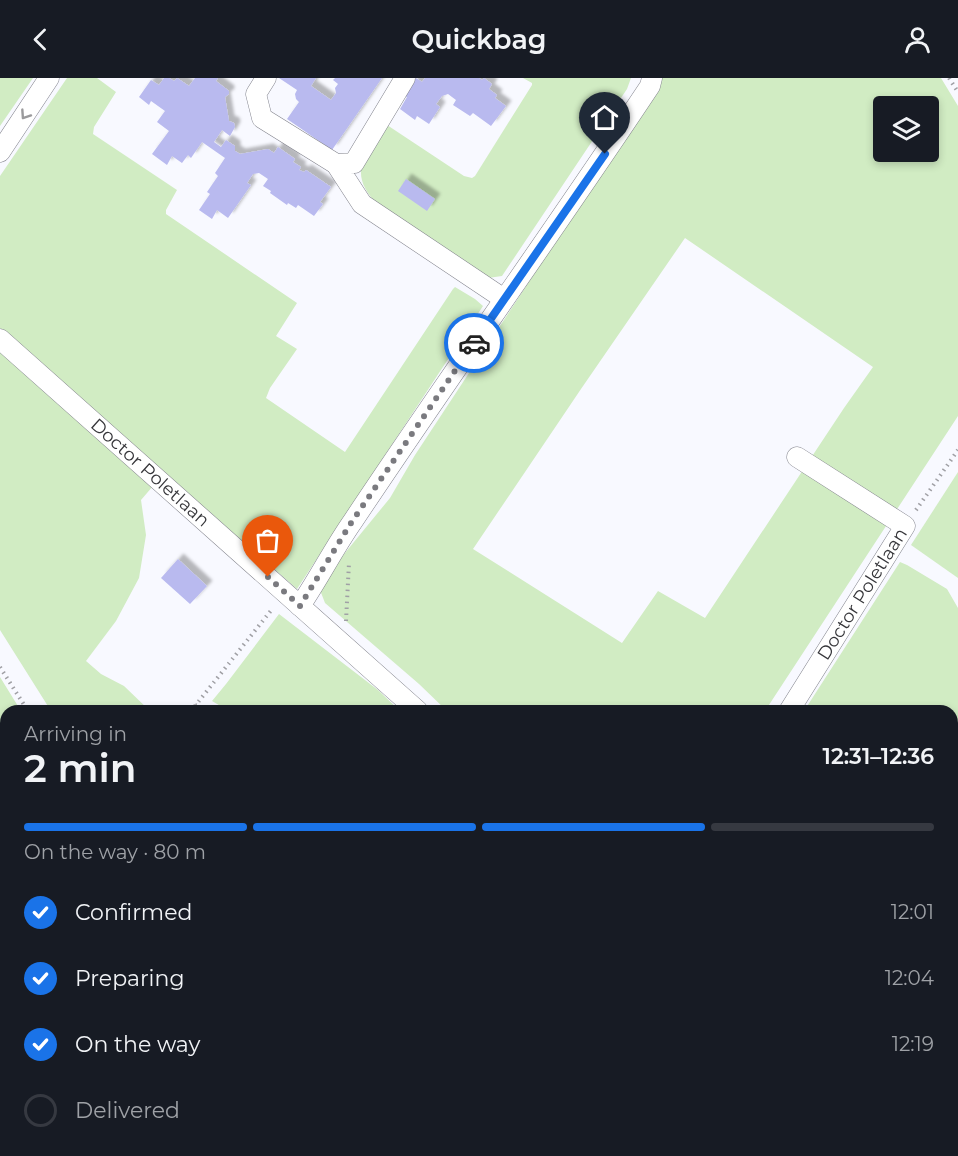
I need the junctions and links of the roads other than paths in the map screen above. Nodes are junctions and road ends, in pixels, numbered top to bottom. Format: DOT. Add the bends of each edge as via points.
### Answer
graph roads {
  1 [pos="49,78"];
  2 [pos="266,78"];
  3 [pos="405,78"];
  4 [pos="652,78"];
  5 [pos="0,152"];
  6 [pos="336,164"];
  7 [pos="504,298"];
  8 [pos="0,339"];
  9 [pos="796,457"];
  10 [pos="300,606"];
  11 [pos="411,705"];
  12 [pos="793,705"];
  1 -- 5 [label="street, one-way"];
  2 -- 6 [label="street" via="256,94 262,118"];
  3 -- 6 [label="street" via="354,163"];
  4 -- 7 [label="street" via="582,188"];
  6 -- 7 [label="street" via="362,204"];
  7 -- 10 [label="street" via="351,523"];
  8 -- 10 [label="street, Doctor Poletlaan"];
  9 -- 12 [label="street, Doctor Poletlaan" via="905,526"];
  10 -- 11 [label="street, Doctor Poletlaan"];
}
